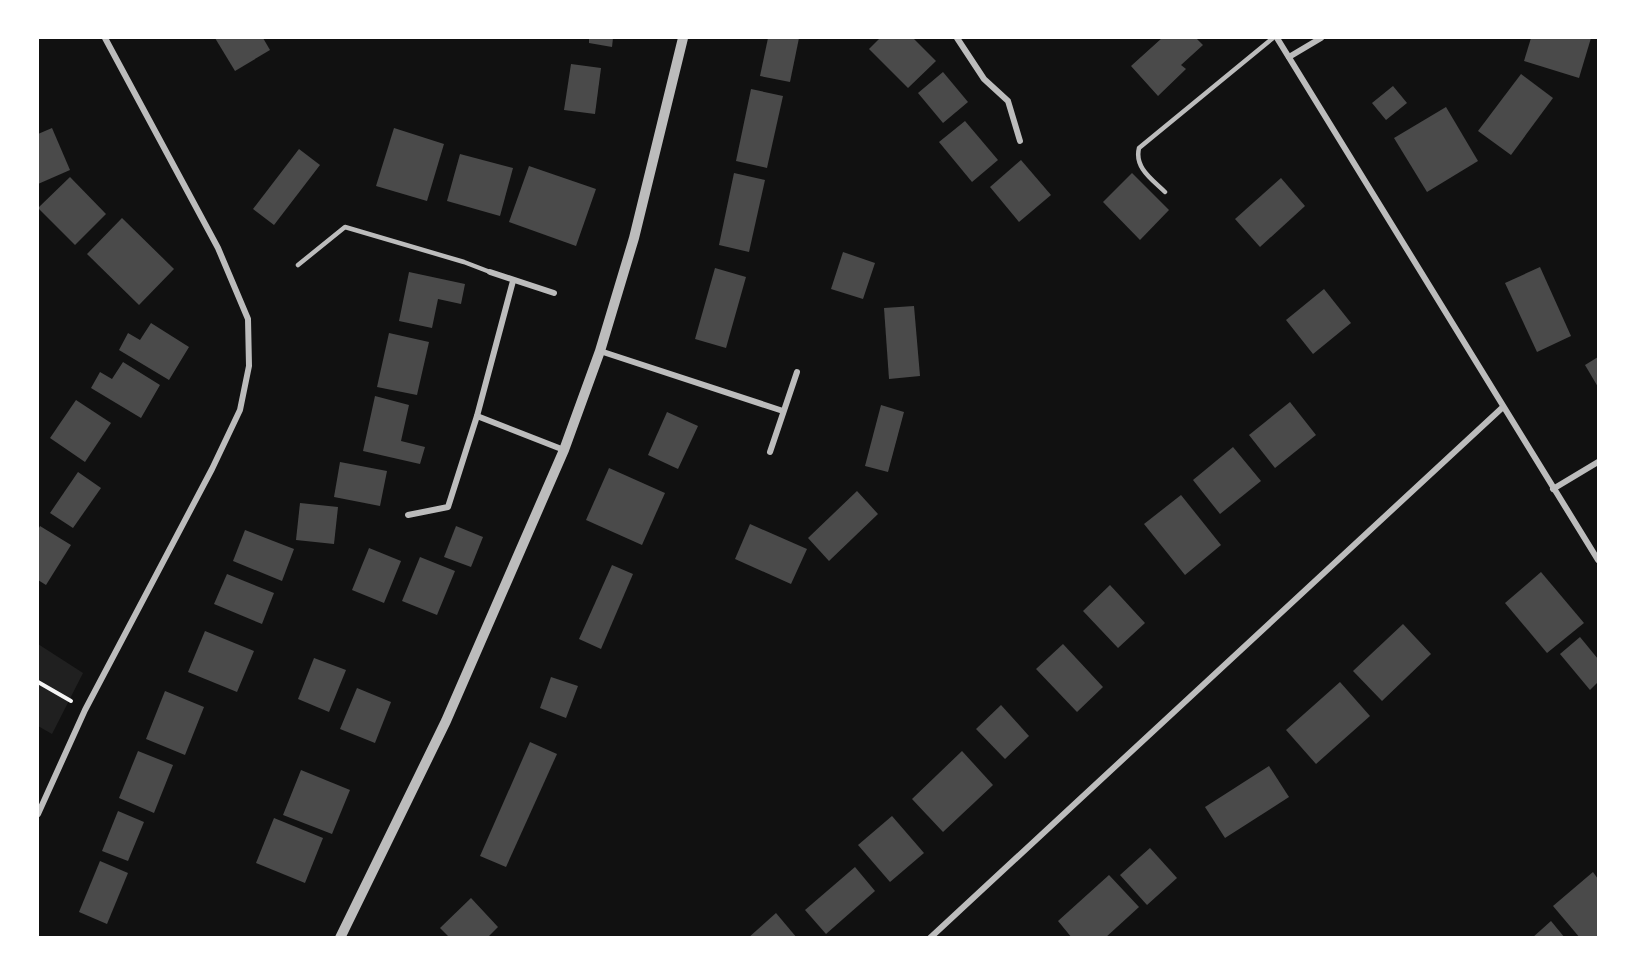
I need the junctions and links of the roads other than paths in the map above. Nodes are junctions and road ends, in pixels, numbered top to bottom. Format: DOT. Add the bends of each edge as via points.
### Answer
graph roads {
  1 [pos="105,38"];
  2 [pos="683,38"];
  3 [pos="957,38"];
  4 [pos="1275,38"];
  5 [pos="1321,38"];
  6 [pos="1289,57"];
  7 [pos="1020,141"];
  8 [pos="1165,192"];
  9 [pos="298,265"];
  10 [pos="490,272"];
  11 [pos="513,280"];
  12 [pos="554,293"];
  13 [pos="600,351"];
  14 [pos="797,372"];
  15 [pos="1503,407"];
  16 [pos="783,411"];
  17 [pos="477,416"];
  18 [pos="564,450"];
  19 [pos="770,452"];
  20 [pos="1599,462"];
  21 [pos="1553,489"];
  22 [pos="408,515"];
  23 [pos="1599,560"];
  24 [pos="38,814"];
  25 [pos="340,938"];
  26 [pos="930,938"];
  1 -- 24 [label="street" via="218,248 248,319 249,366 240,410 85,710"];
  2 -- 13 [label="street" via="634,238"];
  3 -- 7 [label="street" via="984,79 1008,100"];
  4 -- 6 [label="street"];
  4 -- 8 [label="lane" via="1139,148 1141,168"];
  5 -- 6 [label="street"];
  6 -- 15 [label="street"];
  9 -- 10 [label="lane" via="345,227"];
  10 -- 11 [label="street"];
  11 -- 12 [label="street"];
  11 -- 17 [label="street"];
  13 -- 16 [label="street"];
  13 -- 18 [label="street"];
  14 -- 16 [label="street"];
  15 -- 21 [label="street"];
  15 -- 26 [label="street"];
  16 -- 19 [label="street"];
  17 -- 18 [label="street"];
  17 -- 22 [label="street" via="448,507"];
  18 -- 25 [label="street" via="446,721"];
  20 -- 21 [label="street"];
  21 -- 23 [label="street"];
}
